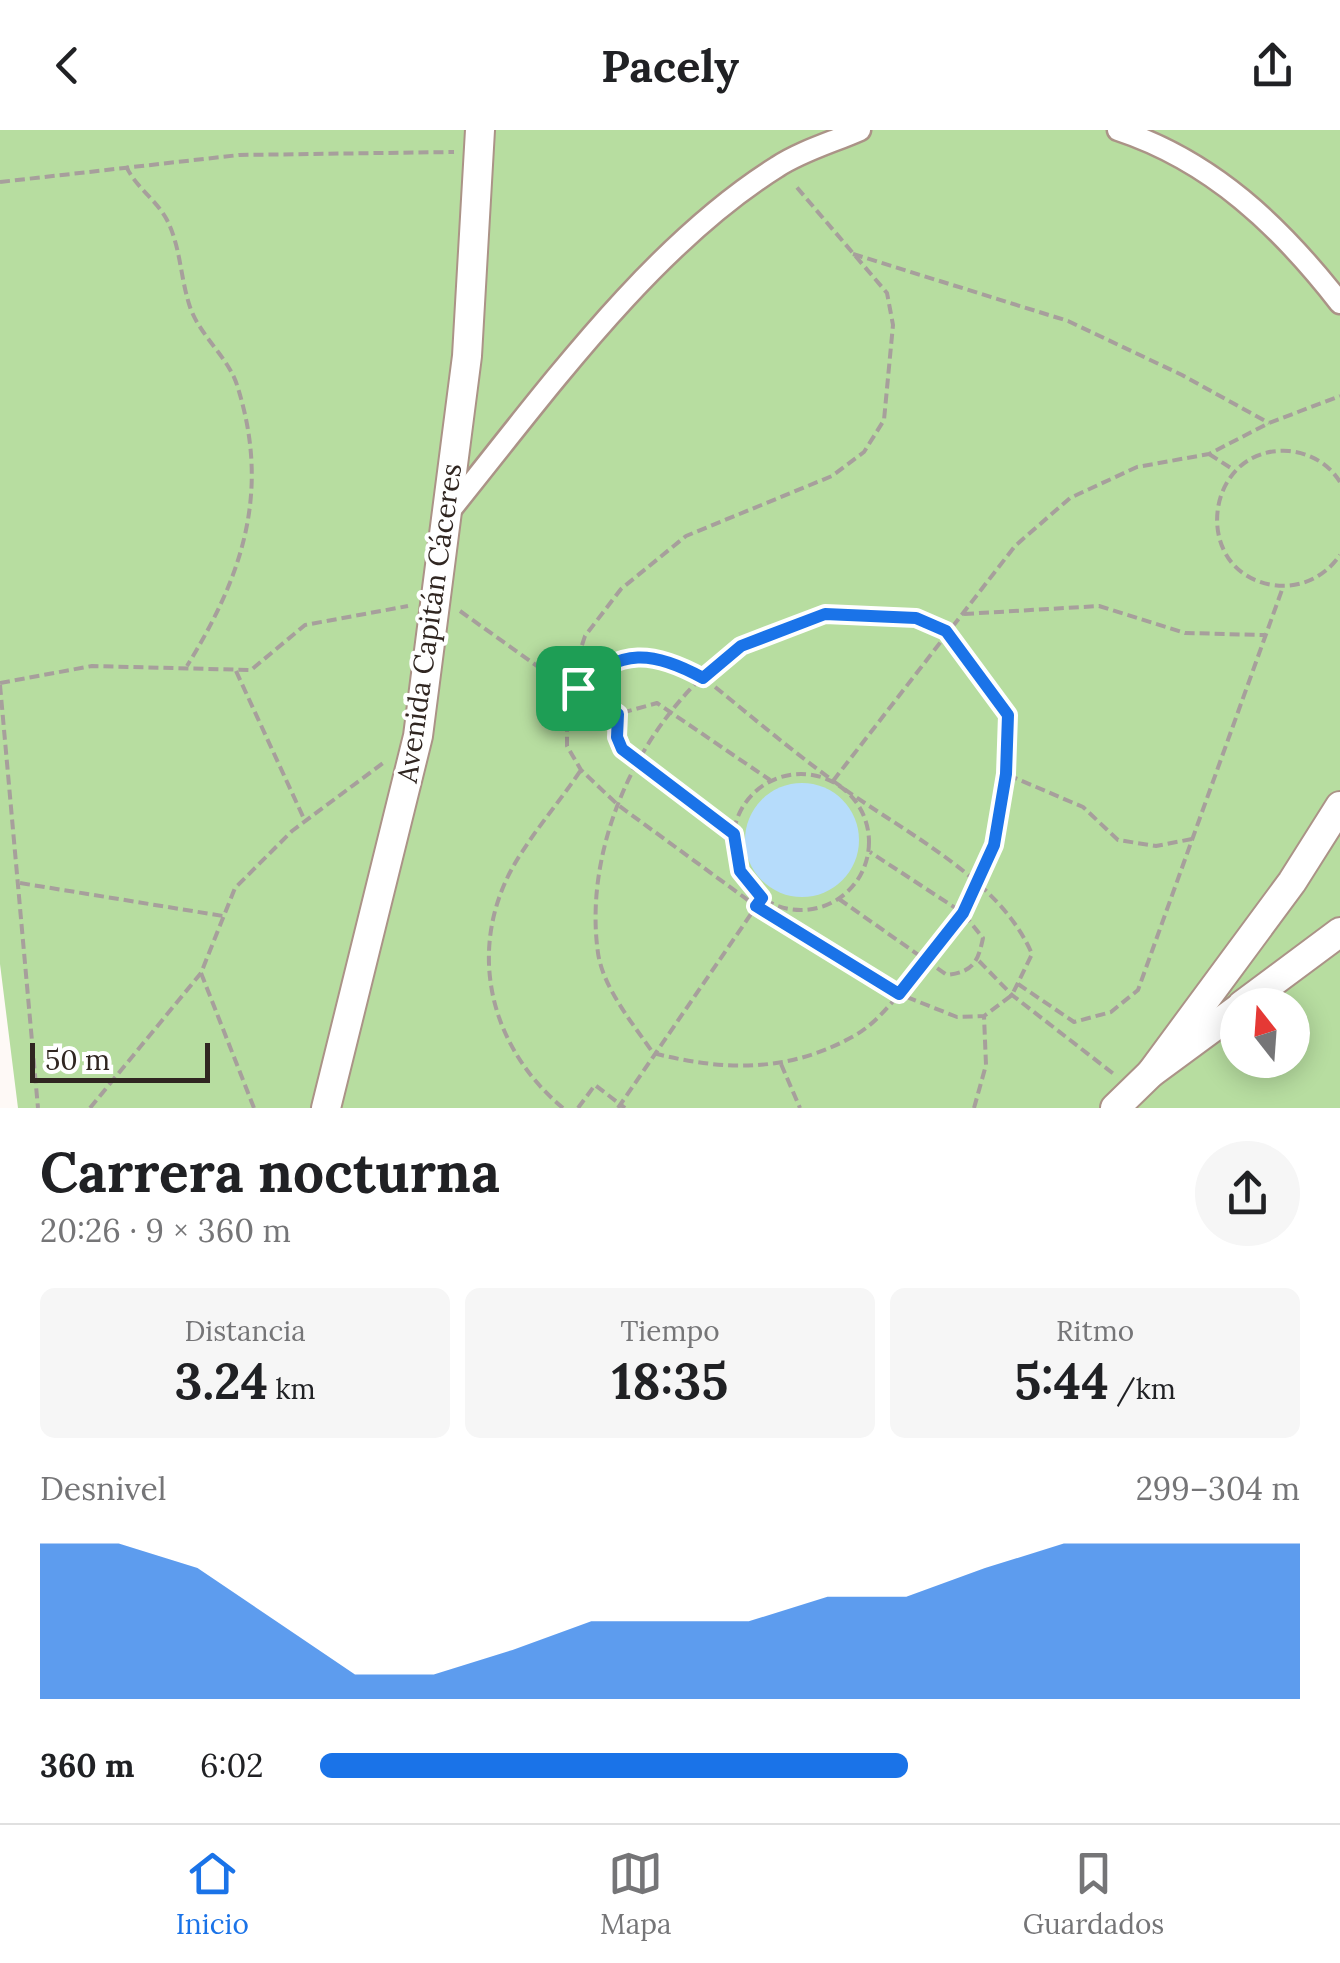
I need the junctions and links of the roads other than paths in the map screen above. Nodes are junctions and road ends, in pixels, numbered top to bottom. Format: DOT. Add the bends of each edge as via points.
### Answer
graph roads {
  1 [pos="860,130"];
  2 [pos="1118,130"];
  3 [pos="480,141"];
  4 [pos="1340,303"];
  5 [pos="446,515"];
  6 [pos="1340,806"];
  7 [pos="1340,932"];
  8 [pos="1265,988"];
  9 [pos="1220,1023"];
  10 [pos="1133,1091"];
  11 [pos="326,1108"];
  1 -- 5 [label="street" via="778,166 664,259"];
  2 -- 4 [label="street" via="1161,144 1236,192 1297,248"];
  3 -- 5 [label="street, Avenida Capitán Cáceres" via="467,356"];
  5 -- 11 [label="street, Avenida Capitán Cáceres" via="418,736"];
  6 -- 10 [label="street" via="1292,882"];
  7 -- 8 [label="street"];
  9 -- 10 [label="street"];
}
